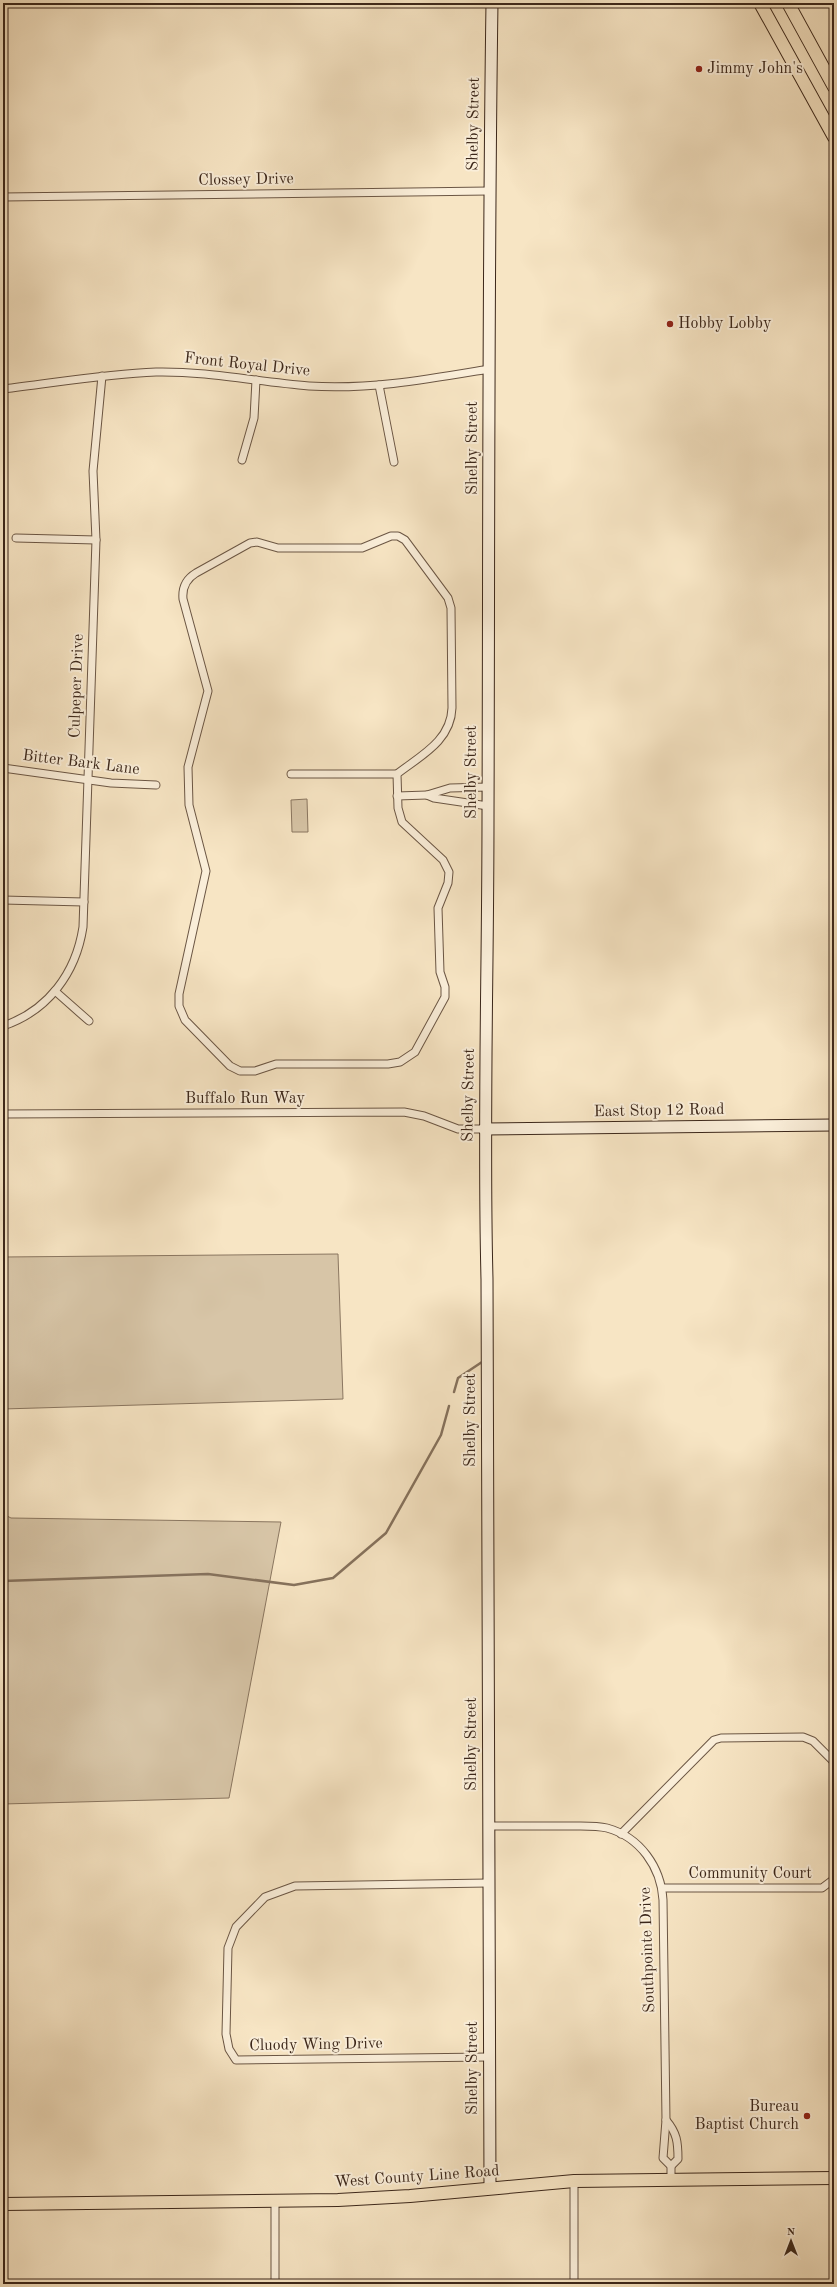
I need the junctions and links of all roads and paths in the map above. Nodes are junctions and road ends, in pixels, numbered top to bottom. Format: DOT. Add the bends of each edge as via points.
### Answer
graph roads {
  1 [pos="492,3"];
  2 [pos="760,3"];
  3 [pos="788,3"];
  4 [pos="834,87"];
  5 [pos="834,137"];
  6 [pos="489,191"];
  7 [pos="3,197"];
  8 [pos="489,369"];
  9 [pos="102,376"];
  10 [pos="256,380"];
  11 [pos="379,385"];
  12 [pos="3,389"];
  13 [pos="242,460"];
  14 [pos="394,462"];
  15 [pos="16,538"];
  16 [pos="96,540"];
  17 [pos="3,768"];
  18 [pos="291,774"];
  19 [pos="397,774"];
  20 [pos="87,780"];
  21 [pos="156,785"];
  22 [pos="488,787"];
  23 [pos="427,795"];
  24 [pos="397,796"];
  25 [pos="488,806"];
  26 [pos="3,900"];
  27 [pos="84,902"];
  28 [pos="55,991"];
  29 [pos="89,1021"];
  30 [pos="3,1026"];
  31 [pos="3,1114"];
  32 [pos="834,1125"];
  33 [pos="484,1129"];
  34 [pos="834,1762"];
  35 [pos="488,1826"];
  36 [pos="621,1834"];
  37 [pos="834,1879"];
  38 [pos="488,1883"];
  39 [pos="662,1888"];
  40 [pos="489,2057"];
  41 [pos="666,2120"];
  42 [pos="671,2166"];
  43 [pos="834,2178"];
  44 [pos="671,2180"];
  45 [pos="574,2181"];
  46 [pos="490,2188"];
  47 [pos="275,2201"];
  48 [pos="3,2204"];
  49 [pos="275,2284"];
  50 [pos="574,2284"];
  1 -- 6 [label="street, Shelby Street"];
  2 -- 5 [label="main road"];
  3 -- 4 [label="main road"];
  6 -- 7 [label="street, Clossey Drive"];
  6 -- 8 [label="street, Shelby Street"];
  8 -- 11 [label="street, Front Royal Drive" via="423,381"];
  8 -- 22 [label="street, Shelby Street"];
  9 -- 10 [label="street, Front Royal Drive" via="177,372"];
  9 -- 12 [label="street, Front Royal Drive"];
  9 -- 16 [label="street, Culpeper Drive" via="94,471"];
  10 -- 11 [label="street, Front Royal Drive" via="331,387"];
  10 -- 13 [label="street" via="254,418"];
  11 -- 14 [label="street"];
  15 -- 16 [label="street"];
  16 -- 20 [label="street, Culpeper Drive"];
  17 -- 20 [label="street, Bitter Bark Lane"];
  18 -- 19 [label="street"];
  19 -- 24 [label="street"];
  19 -- 24 [label="street" via="437,744 445,734 452,717 451,608 448,598 405,540 398,536 389,536 362,548 278,548 253,542 245,544 193,575 184,587 184,599 208,691 190,754 189,805 206,871 179,994 179,1006 185,1020 230,1066 244,1072 276,1064 394,1063 408,1058 415,1052 445,995 440,972 438,908 448,883 449,872 442,860 402,822"];
  20 -- 21 [label="street, Bitter Bark Lane"];
  20 -- 27 [label="street, Culpeper Drive"];
  22 -- 23 [label="street" via="450,788"];
  22 -- 25 [label="street, Shelby Street"];
  23 -- 24 [label="street"];
  23 -- 25 [label="street"];
  25 -- 33 [label="street, Shelby Street"];
  26 -- 27 [label="street"];
  27 -- 28 [label="street, Culpeper Drive" via="83,927 78,951"];
  28 -- 29 [label="street"];
  28 -- 30 [label="street, Culpeper Drive" via="30,1013"];
  31 -- 33 [label="street, Buffalo Run Way" via="404,1112 424,1116 458,1129"];
  32 -- 33 [label="street, East Stop 12 Road"];
  33 -- 35 [label="street, Shelby Street" via="487,1279"];
  34 -- 36 [label="street" via="813,1741 803,1737 714,1740"];
  35 -- 36 [label="street, Southpointe Drive" via="596,1826"];
  35 -- 38 [label="street, Shelby Street"];
  36 -- 39 [label="street, Southpointe Drive" via="633,1840 646,1854 655,1867"];
  37 -- 39 [label="street, Community Court" via="822,1888"];
  38 -- 40 [label="street, Shelby Street"];
  38 -- 40 [label="street, Cluody Wing Drive" via="295,1886 265,1897 236,1928 228,1948 226,2034 229,2049 236,2060"];
  39 -- 41 [label="street, Southpointe Drive"];
  40 -- 46 [label="street, Shelby Street"];
  41 -- 42 [label="street, Southpointe Drive" via="663,2158"];
  41 -- 42 [label="street, Southpointe Drive" via="678,2141 678,2159"];
  42 -- 44 [label="street, Southpointe Drive"];
  43 -- 44 [label="main road, West County Line Road"];
  44 -- 45 [label="main road, West County Line Road"];
  45 -- 46 [label="main road, West County Line Road"];
  45 -- 50 [label="street"];
  46 -- 47 [label="main road, West County Line Road" via="393,2197"];
  47 -- 48 [label="main road, West County Line Road"];
  47 -- 49 [label="street"];
}
